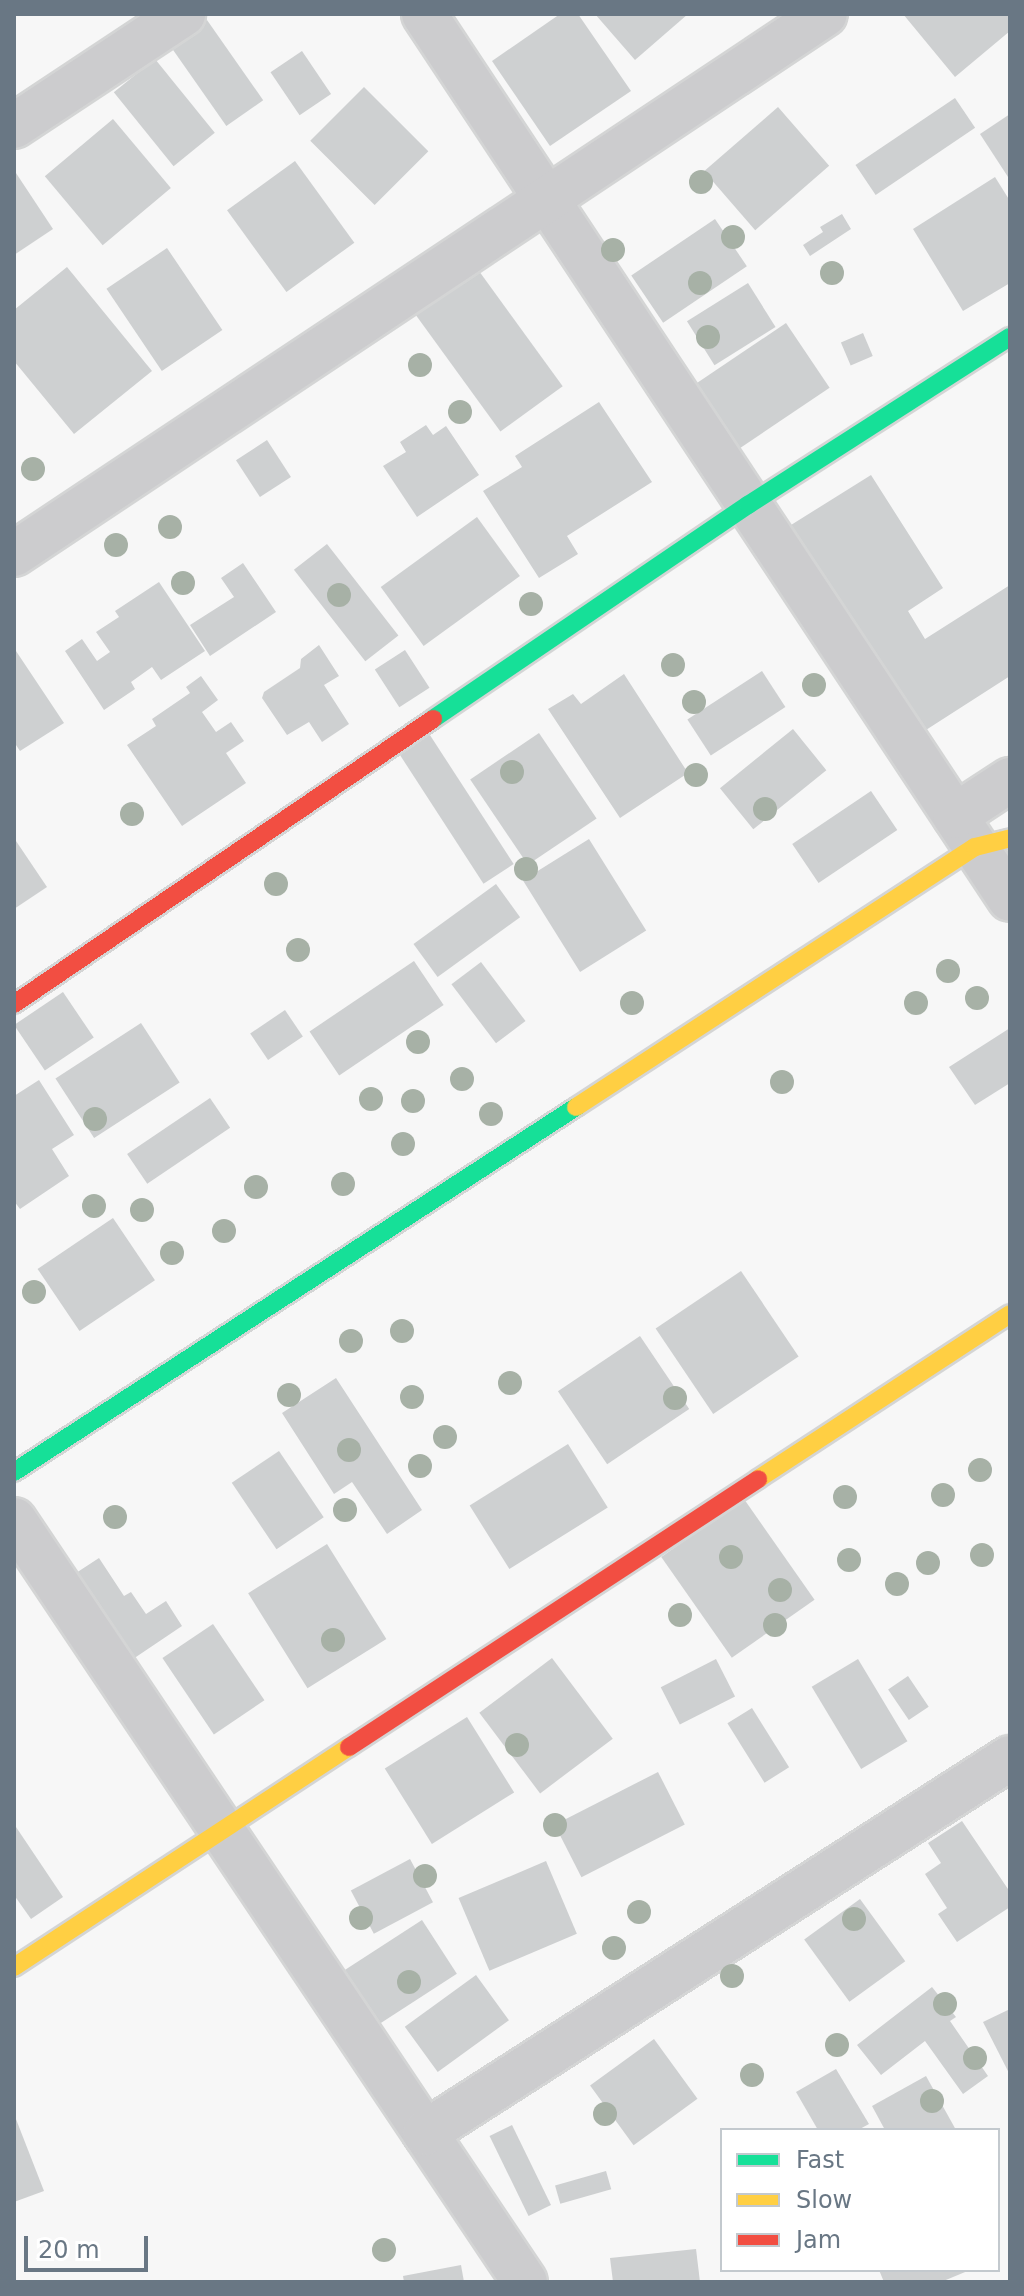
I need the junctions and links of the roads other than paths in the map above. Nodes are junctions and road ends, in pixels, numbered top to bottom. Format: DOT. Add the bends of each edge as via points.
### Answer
graph roads {
  1 [pos="183,14"];
  2 [pos="424,14"];
  3 [pos="825,14"];
  4 [pos="14,126"];
  5 [pos="547,199"];
  6 [pos="1010,337"];
  7 [pos="748,505"];
  8 [pos="14,554"];
  9 [pos="1010,780"];
  10 [pos="980,834"];
  11 [pos="1010,899"];
  12 [pos="14,1004"];
  13 [pos="1010,1314"];
  14 [pos="14,1472"];
  15 [pos="14,1520"];
  16 [pos="1010,1758"];
  17 [pos="222,1830"];
  18 [pos="14,1967"];
  19 [pos="425,2133"];
  20 [pos="525,2282"];
  1 -- 4 [label="street"];
  2 -- 5 [label="street"];
  3 -- 5 [label="street"];
  5 -- 7 [label="street"];
  5 -- 8 [label="street"];
  6 -- 7 [label="street"];
  7 -- 10 [label="street"];
  7 -- 12 [label="street"];
  9 -- 10 [label="street"];
  10 -- 11 [label="street"];
  10 -- 14 [label="street"];
  13 -- 17 [label="street"];
  15 -- 17 [label="street"];
  16 -- 19 [label="street"];
  17 -- 18 [label="street"];
  17 -- 19 [label="street"];
  19 -- 20 [label="street"];
}
